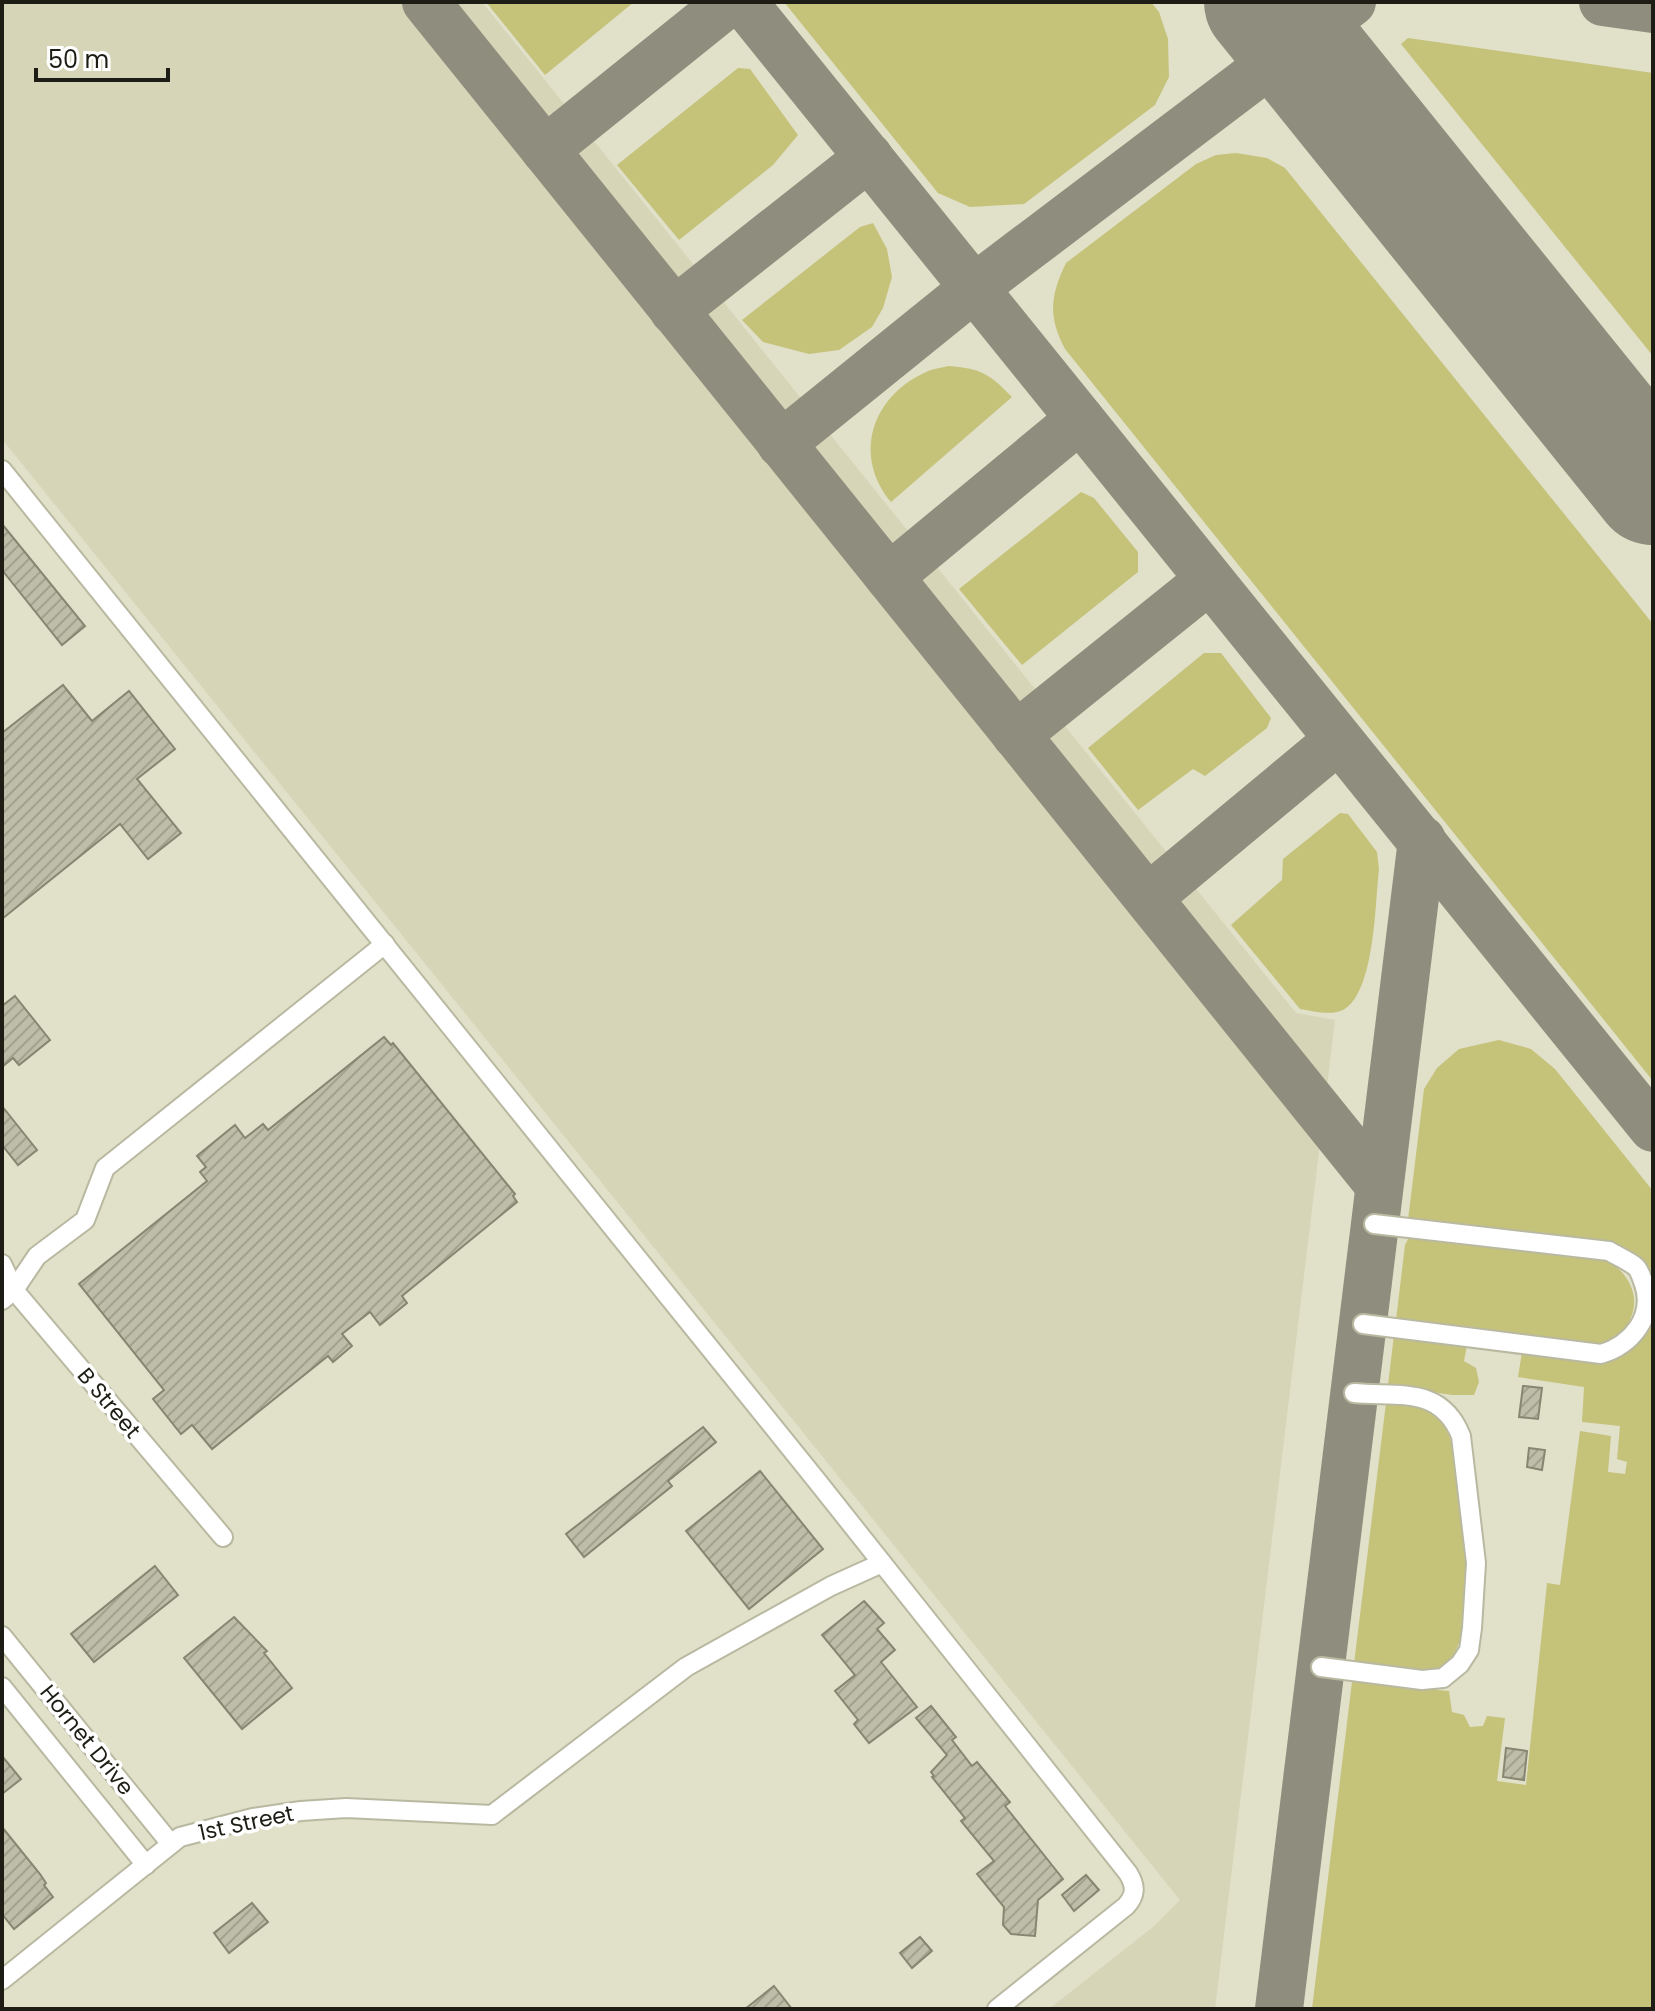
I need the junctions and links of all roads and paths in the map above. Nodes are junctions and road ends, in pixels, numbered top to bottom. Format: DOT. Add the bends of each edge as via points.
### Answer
graph roads {
  1 [pos="6,483"];
  2 [pos="385,944"];
  3 [pos="1374,1224"];
  4 [pos="2,1264"];
  5 [pos="8,1295"];
  6 [pos="1363,1324"];
  7 [pos="1354,1393"];
  8 [pos="223,1537"];
  9 [pos="882,1563"];
  10 [pos="2,1636"];
  11 [pos="1321,1667"];
  12 [pos="2,1687"];
  13 [pos="171,1844"];
  14 [pos="146,1865"];
  15 [pos="2,1980"];
  16 [pos="997,2009"];
  1 -- 2 [label="street"];
  2 -- 5 [label="street" via="105,1168 85,1220 37,1256"];
  2 -- 9 [label="street"];
  3 -- 6 [label="street" via="1609,1251 1637,1268 1648,1294 1644,1319 1633,1338 1601,1354"];
  4 -- 5 [label="street, B Street"];
  5 -- 8 [label="street, B Street"];
  7 -- 11 [label="street" via="1432,1399 1454,1419 1461,1436 1476,1563 1472,1628 1469,1650 1443,1678"];
  9 -- 13 [label="street, 1st Street" via="686,1667 492,1815 301,1811 253,1818"];
  9 -- 16 [label="street" via="1134,1883 1126,1906"];
  10 -- 13 [label="street, Hornet Drive"];
  12 -- 14 [label="street, Hornet Drive"];
  13 -- 14 [label="street, 1st Street"];
  14 -- 15 [label="street, 1st Street"];
}
